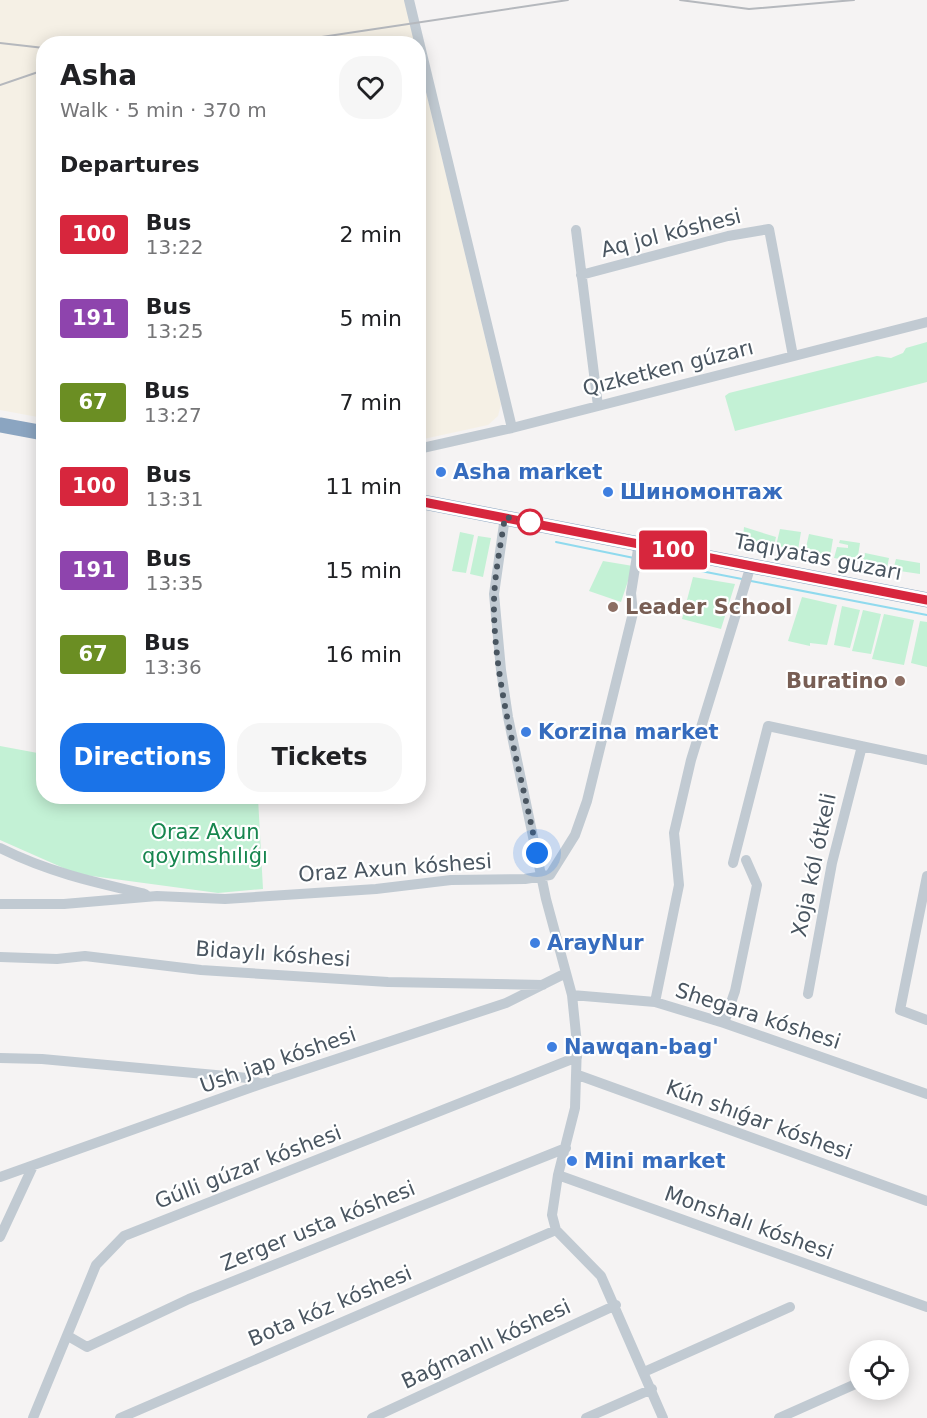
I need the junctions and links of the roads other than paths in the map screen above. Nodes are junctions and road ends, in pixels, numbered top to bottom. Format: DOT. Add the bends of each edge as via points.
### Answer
graph roads {
  1 [pos="409,0"];
  2 [pos="418,36"];
  3 [pos="426,71"];
  4 [pos="576,230"];
  5 [pos="581,275"];
  6 [pos="927,322"];
  7 [pos="793,356"];
  8 [pos="598,406"];
  9 [pos="0,425"];
  10 [pos="512,428"];
  11 [pos="36,432"];
  12 [pos="426,447"];
  13 [pos="426,502"];
  14 [pos="505,517"];
  15 [pos="639,543"];
  16 [pos="750,565"];
  17 [pos="927,600"];
  18 [pos="862,746"];
  19 [pos="927,760"];
  20 [pos="0,848"];
  21 [pos="746,860"];
  22 [pos="733,862"];
  23 [pos="542,876"];
  24 [pos="927,876"];
  25 [pos="157,896"];
  26 [pos="0,904"];
  27 [pos="0,957"];
  28 [pos="566,974"];
  29 [pos="544,985"];
  30 [pos="808,994"];
  31 [pos="572,995"];
  32 [pos="655,1002"];
  33 [pos="927,1020"];
  34 [pos="724,1023"];
  35 [pos="577,1057"];
  36 [pos="0,1058"];
  37 [pos="578,1075"];
  38 [pos="261,1084"];
  39 [pos="927,1094"];
  40 [pos="566,1148"];
  41 [pos="33,1166"];
  42 [pos="558,1175"];
  43 [pos="0,1177"];
  44 [pos="927,1201"];
  45 [pos="556,1230"];
  46 [pos="0,1237"];
  47 [pos="616,1305"];
  48 [pos="790,1307"];
  49 [pos="927,1307"];
  50 [pos="68,1336"];
  51 [pos="644,1372"];
  52 [pos="849,1387"];
  53 [pos="652,1389"];
  54 [pos="33,1418"];
  55 [pos="120,1418"];
  56 [pos="372,1418"];
  57 [pos="586,1418"];
  58 [pos="663,1418"];
  59 [pos="779,1418"];
  1 -- 2 [label="street"];
  3 -- 10 [label="street"];
  4 -- 5 [label="street"];
  5 -- 7 [label="street, Aq jol kóshesi" via="728,236 769,230"];
  5 -- 8 [label="street"];
  6 -- 7 [label="street, Qızketken gúzarı"];
  7 -- 8 [label="street, Qızketken gúzarı"];
  8 -- 10 [label="street, Qızketken gúzarı"];
  9 -- 11 [label="highway"];
  10 -- 12 [label="street, Qızketken gúzarı"];
  13 -- 14 [label="highway, Taqıyatas gúzarı"];
  14 -- 15 [label="highway, Taqıyatas gúzarı"];
  14 -- 23 [label="street" via="494,594 496,631 508,717"];
  15 -- 16 [label="highway, Taqıyatas gúzarı"];
  15 -- 23 [label="street" via="631,593 633,613 587,801 575,835 550,875"];
  16 -- 17 [label="highway, Taqıyatas gúzarı"];
  16 -- 32 [label="street" via="691,760 674,833 679,885"];
  18 -- 19 [label="street"];
  18 -- 22 [label="street" via="768,726"];
  18 -- 30 [label="street, Xoja kól ótkeli" via="832,863"];
  20 -- 25 [label="street" via="38,867"];
  21 -- 34 [label="street" via="757,885 735,991"];
  23 -- 25 [label="street, Oraz Axun kóshesi" via="225,899"];
  23 -- 28 [label="street"];
  24 -- 33 [label="street" via="900,1010"];
  25 -- 26 [label="street, Oraz Axun kóshesi" via="64,904"];
  27 -- 29 [label="street, Bidaylı kóshesi" via="85,956 201,970 388,982"];
  28 -- 29 [label="street, Ush jap kóshesi"];
  28 -- 31 [label="street"];
  29 -- 38 [label="street, Ush jap kóshesi" via="506,1003"];
  31 -- 32 [label="street, Shegara kóshesi"];
  31 -- 35 [label="street"];
  32 -- 34 [label="street, Shegara kóshesi"];
  34 -- 39 [label="street, Shegara kóshesi"];
  35 -- 37 [label="street"];
  35 -- 50 [label="street, Gúlli gúzar kóshesi" via="124,1236 96,1265"];
  36 -- 38 [label="street" via="248,1078"];
  37 -- 40 [label="street"];
  37 -- 44 [label="street, Kún shıǵar kóshesi"];
  38 -- 41 [label="street, Ush jap kóshesi"];
  40 -- 42 [label="street"];
  40 -- 50 [label="street, Zerger usta kóshesi" via="189,1299 87,1347"];
  41 -- 43 [label="street, Ush jap kóshesi"];
  41 -- 46 [label="street"];
  42 -- 45 [label="street" via="552,1215"];
  42 -- 49 [label="street, Monshalı kóshesi"];
  45 -- 47 [label="street" via="593,1265"];
  45 -- 55 [label="street, Bota kóz kóshesi"];
  47 -- 51 [label="street"];
  47 -- 56 [label="street, Baǵmanlı kóshesi"];
  48 -- 51 [label="street"];
  50 -- 54 [label="street, Gúlli gúzar kóshesi"];
  51 -- 53 [label="street"];
  52 -- 59 [label="street"];
  53 -- 57 [label="street"];
  53 -- 58 [label="street"];
}
